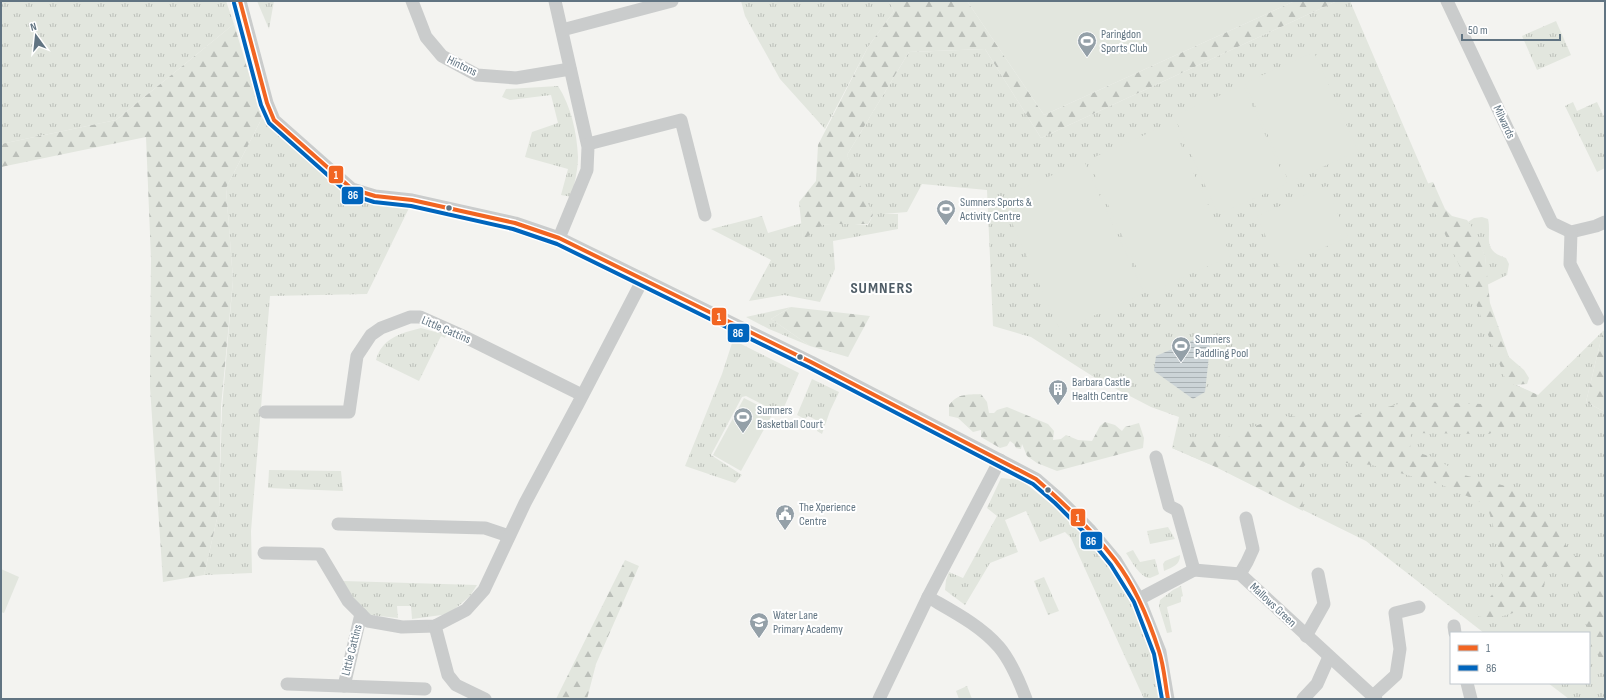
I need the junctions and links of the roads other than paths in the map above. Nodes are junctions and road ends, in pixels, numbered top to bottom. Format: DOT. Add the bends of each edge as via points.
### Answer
graph roads {
  1 [pos="240,1"];
  2 [pos="412,1"];
  3 [pos="555,1"];
  4 [pos="672,1"];
  5 [pos="1448,1"];
  6 [pos="562,30"];
  7 [pos="570,69"];
  8 [pos="588,144"];
  9 [pos="705,215"];
  10 [pos="1605,222"];
  11 [pos="1571,232"];
  12 [pos="559,238"];
  13 [pos="643,279"];
  14 [pos="1598,319"];
  15 [pos="582,395"];
  16 [pos="266,412"];
  17 [pos="1156,457"];
  18 [pos="1000,460"];
  19 [pos="1246,518"];
  20 [pos="338,524"];
  21 [pos="510,536"];
  22 [pos="264,553"];
  23 [pos="1194,570"];
  24 [pos="1240,574"];
  25 [pos="1318,574"];
  26 [pos="928,597"];
  27 [pos="1139,599"];
  28 [pos="1419,607"];
  29 [pos="361,614"];
  30 [pos="435,626"];
  31 [pos="1306,636"];
  32 [pos="1329,657"];
  33 [pos="287,684"];
  34 [pos="1467,684"];
  35 [pos="344,686"];
  36 [pos="425,689"];
  37 [pos="1374,698"];
  38 [pos="486,699"];
  39 [pos="879,699"];
  40 [pos="1026,699"];
  41 [pos="1168,699"];
  42 [pos="1303,699"];
  43 [pos="1471,699"];
  1 -- 12 [label="street" via="266,103 274,120 352,189 375,196 412,200 515,223"];
  2 -- 7 [label="street, Hintons" via="426,37 442,56 477,75 516,78"];
  3 -- 6 [label="street"];
  4 -- 6 [label="street"];
  5 -- 11 [label="street, Milwards" via="1552,223"];
  6 -- 7 [label="street"];
  7 -- 8 [label="street"];
  8 -- 9 [label="street" via="681,120"];
  8 -- 12 [label="street" via="587,170"];
  10 -- 11 [label="street"];
  11 -- 14 [label="street" via="1570,264"];
  12 -- 13 [label="street"];
  13 -- 15 [label="street, Little Cattins"];
  13 -- 18 [label="street"];
  15 -- 16 [label="street, Little Cattins" via="465,337 420,317 410,317 371,335 357,356 349,412"];
  15 -- 21 [label="street, Little Cattins"];
  17 -- 23 [label="street" via="1169,506 1177,510"];
  18 -- 26 [label="street"];
  18 -- 27 [label="street" via="1036,479 1059,498 1116,561"];
  19 -- 24 [label="street, Mallows Green" via="1253,549"];
  20 -- 21 [label="street" via="485,528"];
  21 -- 30 [label="street, Little Cattins" via="484,590 466,610"];
  22 -- 29 [label="street, Little Cattins" via="320,554 348,601"];
  23 -- 24 [label="street, Mallows Green"];
  23 -- 27 [label="street"];
  24 -- 31 [label="street, Mallows Green"];
  25 -- 31 [label="street, Mallows Green" via="1324,604"];
  26 -- 39 [label="street"];
  26 -- 40 [label="street" via="973,624 999,647 1019,681"];
  27 -- 41 [label="street" via="1160,652"];
  28 -- 37 [label="street, Mallows Green" via="1395,613 1400,649 1396,675"];
  29 -- 30 [label="street, Little Cattins" via="368,621 402,627"];
  29 -- 35 [label="street, Little Cattins"];
  30 -- 38 [label="street" via="448,675 456,685"];
  31 -- 32 [label="street, Mallows Green"];
  32 -- 37 [label="street, Mallows Green"];
  32 -- 42 [label="street" via="1317,684"];
  33 -- 35 [label="street, Little Cattins"];
  34 -- 43 [label="street"];
  35 -- 36 [label="street, Little Cattins"];
}
